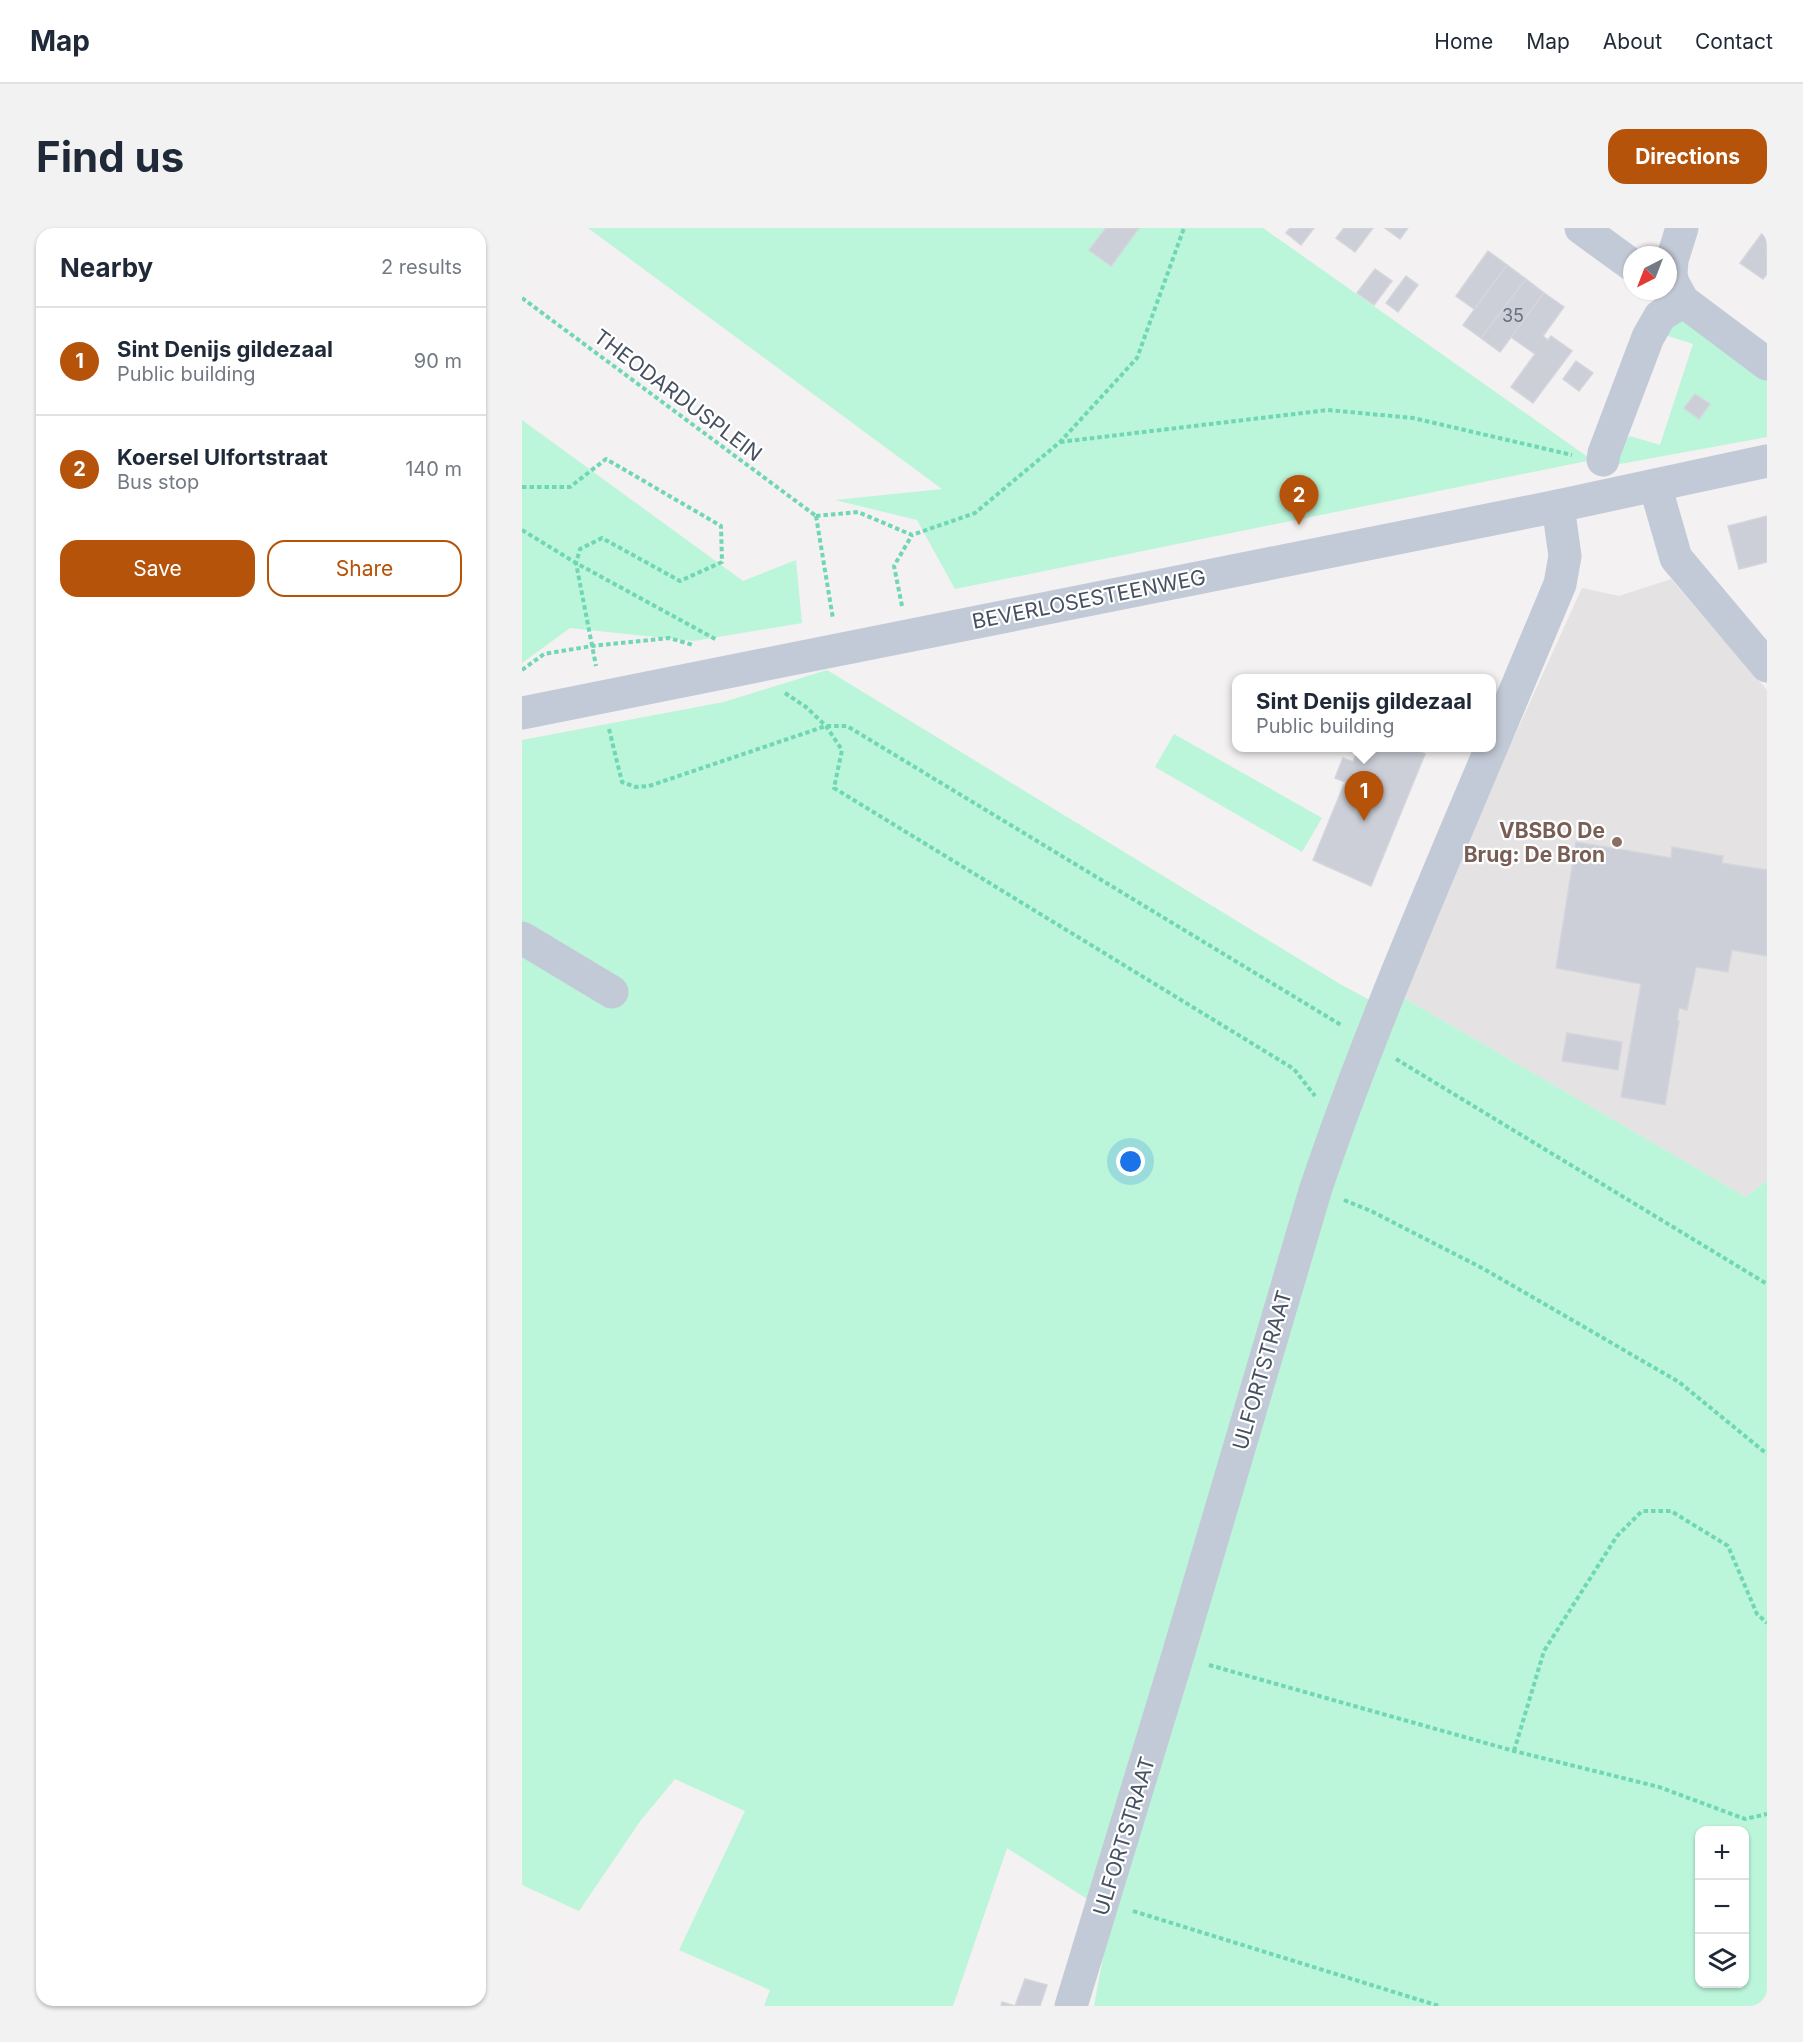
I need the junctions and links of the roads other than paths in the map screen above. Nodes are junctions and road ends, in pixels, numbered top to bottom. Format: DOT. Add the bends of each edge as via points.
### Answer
graph roads {
  1 [pos="1581,228"];
  2 [pos="1682,228"];
  3 [pos="1676,246"];
  4 [pos="1623,258"];
  5 [pos="1677,286"];
  6 [pos="1667,300"];
  7 [pos="1767,364"];
  8 [pos="1603,460"];
  9 [pos="1767,461"];
  10 [pos="1655,485"];
  11 [pos="1557,506"];
  12 [pos="1767,666"];
  13 [pos="522,713"];
  14 [pos="1496,735"];
  15 [pos="1489,752"];
  16 [pos="522,938"];
  17 [pos="612,992"];
  18 [pos="1071,2006"];
  1 -- 4 [label="street"];
  2 -- 3 [label="street"];
  5 -- 7 [label="street"];
  6 -- 8 [label="street" via="1648,337"];
  9 -- 10 [label="street, BEVERLOSESTEENWEG"];
  10 -- 11 [label="street, BEVERLOSESTEENWEG"];
  10 -- 12 [label="street" via="1676,558"];
  11 -- 13 [label="street, BEVERLOSESTEENWEG"];
  11 -- 14 [label="street, ULFORTSTRAAT" via="1565,556 1560,584"];
  15 -- 18 [label="street, ULFORTSTRAAT" via="1369,1042 1316,1188"];
  16 -- 17 [label="street"];
}
